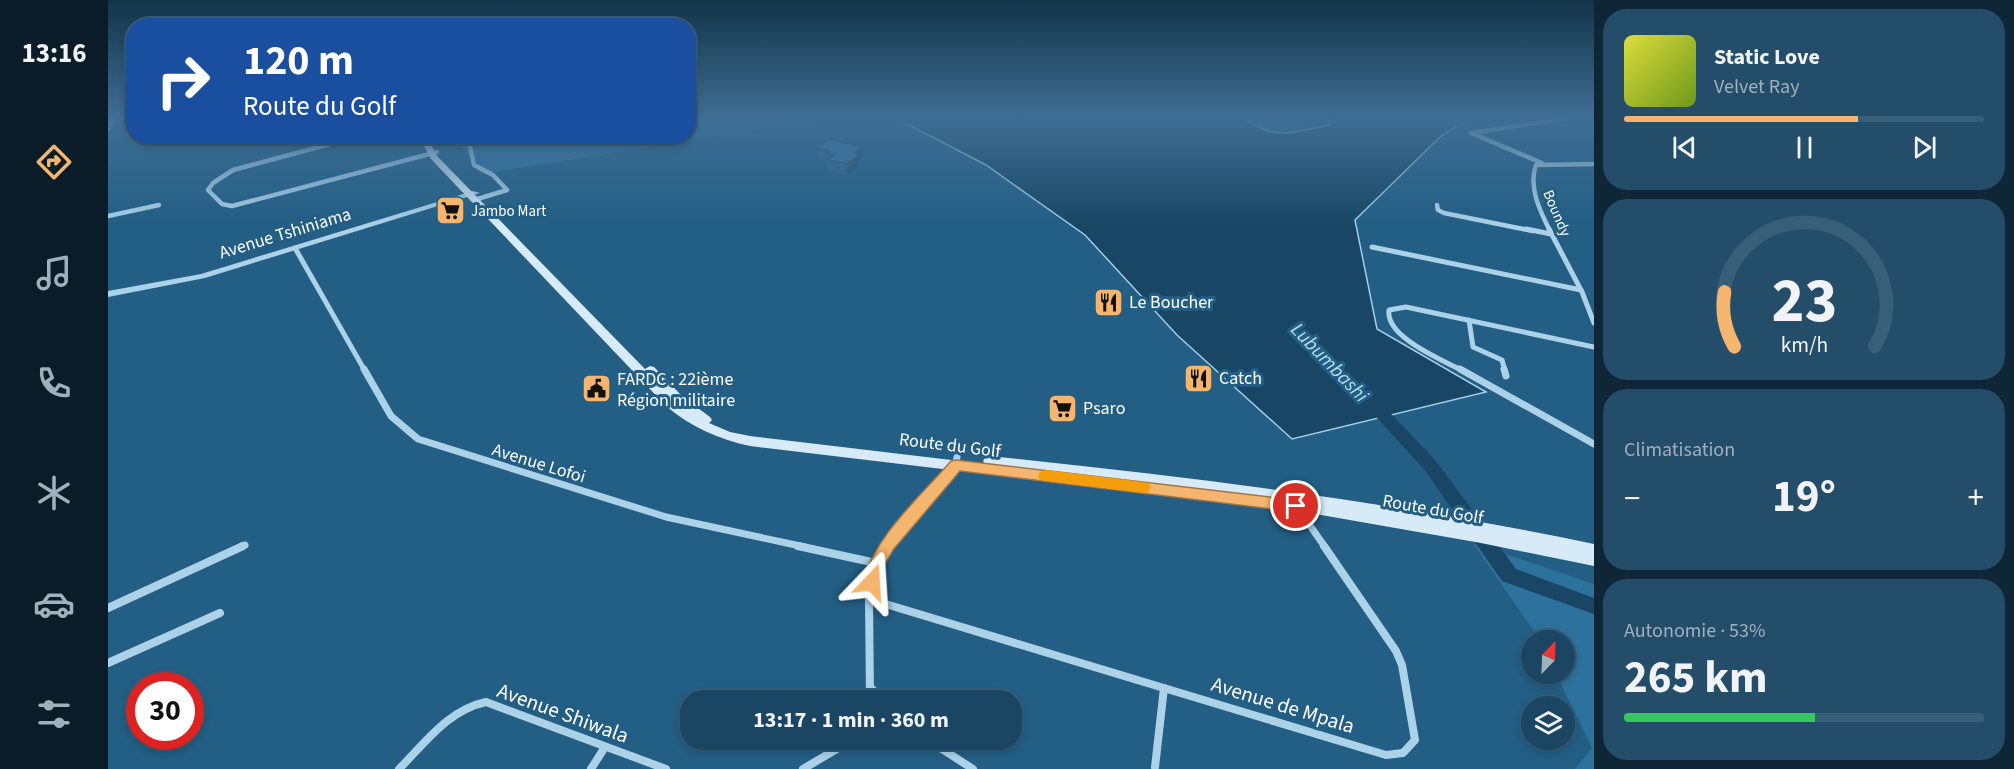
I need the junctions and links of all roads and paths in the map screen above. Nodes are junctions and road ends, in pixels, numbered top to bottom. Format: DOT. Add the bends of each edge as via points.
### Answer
graph roads {
  1 [pos="292,154"];
  2 [pos="431,154"];
  3 [pos="435,154"];
  4 [pos="471,154"];
  5 [pos="1521,154"];
  6 [pos="1543,163"];
  7 [pos="1594,164"];
  8 [pos="475,196"];
  9 [pos="159,205"];
  10 [pos="1437,205"];
  11 [pos="108,216"];
  12 [pos="1551,234"];
  13 [pos="1372,247"];
  14 [pos="295,248"];
  15 [pos="1581,290"];
  16 [pos="108,294"];
  17 [pos="1469,320"];
  18 [pos="1594,323"];
  19 [pos="1594,347"];
  20 [pos="1506,376"];
  21 [pos="1594,444"];
  22 [pos="956,461"];
  23 [pos="1293,501"];
  24 [pos="1478,531"];
  25 [pos="245,545"];
  26 [pos="1594,550"];
  27 [pos="1594,560"];
  28 [pos="876,563"];
  29 [pos="869,598"];
  30 [pos="108,608"];
  31 [pos="220,613"];
  32 [pos="108,663"];
  33 [pos="1164,688"];
  34 [pos="872,689"];
  35 [pos="604,747"];
  36 [pos="836,750"];
  37 [pos="944,750"];
  38 [pos="1155,767"];
  39 [pos="399,769"];
  40 [pos="591,769"];
  41 [pos="666,769"];
  42 [pos="805,769"];
  43 [pos="973,769"];
  1 -- 2 [label="street" via="238,168 208,190 222,204 232,206"];
  3 -- 8 [label="main road, Route du Golf"];
  4 -- 8 [label="street" via="474,165 493,175 507,190"];
  5 -- 6 [label="street"];
  6 -- 7 [label="street, Boundy"];
  6 -- 12 [label="street, Boundy" via="1533,168 1533,183"];
  8 -- 14 [label="street, Avenue Tshiniama"];
  8 -- 22 [label="main road, Route du Golf" via="670,403 703,427 750,441"];
  9 -- 11 [label="street"];
  10 -- 12 [label="street" via="1444,213"];
  12 -- 15 [label="street, Boundy"];
  13 -- 15 [label="street"];
  14 -- 16 [label="street, Avenue Tshiniama" via="202,276"];
  14 -- 28 [label="street, Avenue Lofoi" via="391,416 418,439 666,517"];
  15 -- 18 [label="street, Boundy"];
  17 -- 19 [label="street"];
  17 -- 20 [label="street" via="1473,347 1502,360"];
  17 -- 21 [label="street" via="1406,307 1389,310 1387,316 1393,328 1406,339"];
  22 -- 23 [label="main road, Route du Golf"];
  22 -- 28 [label="street"];
  23 -- 24 [label="main road, Route du Golf"];
  23 -- 33 [label="street, Avenue de Mpala" via="1396,651 1402,665 1414,740 1411,748 1402,754 1386,755"];
  24 -- 26 [label="main road"];
  24 -- 27 [label="main road, Route du Golf"];
  25 -- 30 [label="street"];
  28 -- 29 [label="street"];
  29 -- 33 [label="street, Avenue de Mpala"];
  29 -- 34 [label="street"];
  31 -- 32 [label="street"];
  33 -- 38 [label="street"];
  35 -- 39 [label="street, Avenue Shiwala" via="491,703 479,702 455,714"];
  35 -- 40 [label="street"];
  35 -- 41 [label="street, Avenue Shiwala"];
  36 -- 42 [label="street"];
  37 -- 43 [label="street"];
}
